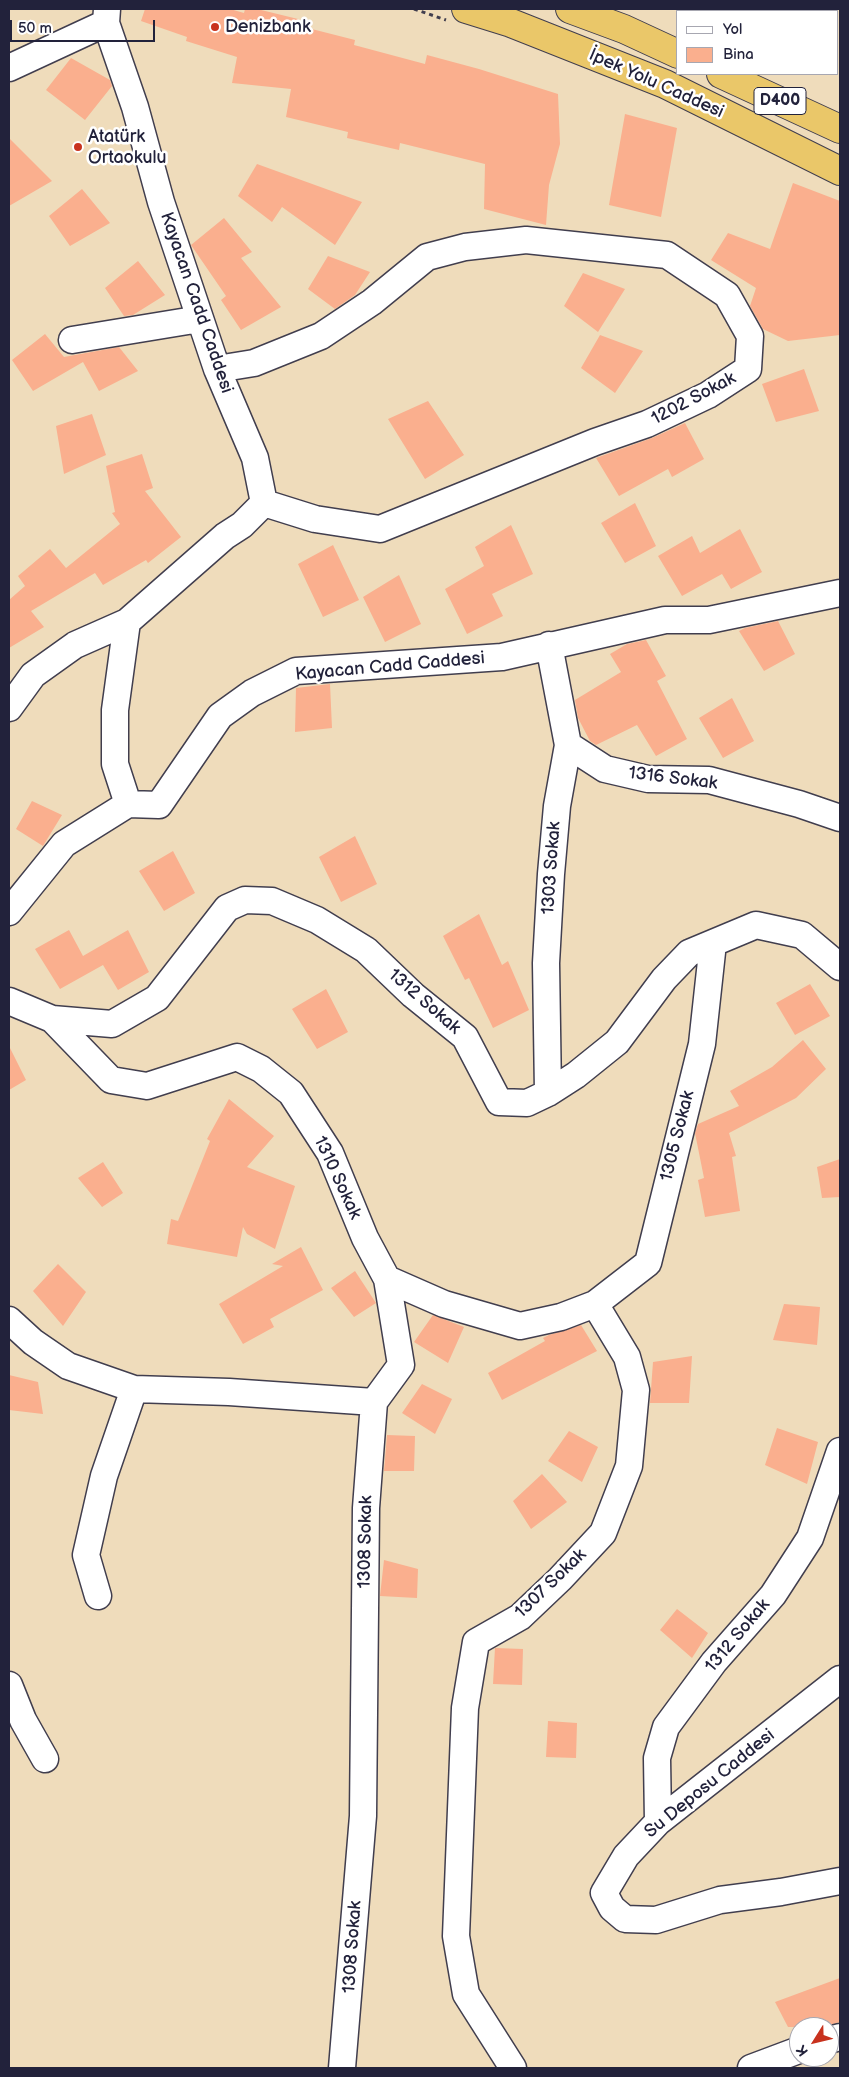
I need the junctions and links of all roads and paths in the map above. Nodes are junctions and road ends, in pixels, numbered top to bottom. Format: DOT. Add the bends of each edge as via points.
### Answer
graph roads {
  1 [pos="466,9"];
  2 [pos="570,9"];
  3 [pos="106,16"];
  4 [pos="676,53"];
  5 [pos="9,68"];
  6 [pos="722,75"];
  7 [pos="840,129"];
  8 [pos="840,171"];
  9 [pos="200,319"];
  10 [pos="72,340"];
  11 [pos="217,369"];
  12 [pos="264,503"];
  13 [pos="840,593"];
  14 [pos="127,622"];
  15 [pos="549,645"];
  16 [pos="9,708"];
  17 [pos="568,745"];
  18 [pos="128,804"];
  19 [pos="840,818"];
  20 [pos="9,912"];
  21 [pos="713,943"];
  22 [pos="840,967"];
  23 [pos="9,1001"];
  24 [pos="52,1019"];
  25 [pos="548,1094"];
  26 [pos="387,1279"];
  27 [pos="595,1304"];
  28 [pos="9,1320"];
  29 [pos="134,1389"];
  30 [pos="374,1402"];
  31 [pos="840,1451"];
  32 [pos="98,1596"];
  33 [pos="840,1679"];
  34 [pos="9,1685"];
  35 [pos="45,1759"];
  36 [pos="658,1822"];
  37 [pos="840,1881"];
  38 [pos="789,2054"];
  39 [pos="342,2068"];
  40 [pos="513,2068"];
  41 [pos="751,2068"];
  1 -- 8 [label="highway, İpek Yolu Caddesi / D400" via="511,23 665,84"];
  2 -- 4 [label="highway, İpek Yolu Caddesi"];
  3 -- 5 [label="street"];
  3 -- 9 [label="street, Kayacan Cadd Caddesi" via="161,202"];
  6 -- 7 [label="highway, İpek Yolu Caddesi / D400"];
  9 -- 10 [label="street"];
  9 -- 11 [label="street, Kayacan Cadd Caddesi"];
  11 -- 12 [label="street, Kayacan Cadd Caddesi" via="255,458"];
  11 -- 12 [label="street, 1202 Sokak" via="254,363 321,336 372,302 428,257 466,247 526,240 666,255 727,294 750,336 748,369 708,395 647,424 380,529 315,519"];
  12 -- 14 [label="street"];
  13 -- 15 [label="street, Kayacan Cadd Caddesi" via="709,620 665,620"];
  14 -- 16 [label="street" via="75,645 33,675"];
  14 -- 18 [label="street" via="115,710 115,764"];
  15 -- 17 [label="street, 1303 Sokak"];
  15 -- 18 [label="street, Kayacan Cadd Caddesi" via="502,657 296,671 252,693 220,716 159,805"];
  17 -- 19 [label="street, 1316 Sokak" via="605,769 648,779 709,780"];
  17 -- 25 [label="street, 1303 Sokak" via="557,806 551,874 546,962"];
  18 -- 20 [label="street" via="64,844"];
  21 -- 22 [label="street, 1312 Sokak" via="756,925 802,935"];
  21 -- 25 [label="street, 1312 Sokak" via="688,953 664,979 617,1042"];
  21 -- 27 [label="street, 1305 Sokak" via="702,1044 648,1264"];
  23 -- 24 [label="street, 1310 Sokak"];
  24 -- 25 [label="street, 1312 Sokak" via="112,1024 157,998 227,908 245,900 272,900 317,920 366,950 413,995 465,1037 499,1102 527,1103"];
  24 -- 26 [label="street, 1310 Sokak" via="111,1080 147,1086 237,1057 261,1069 291,1093 330,1154 365,1238"];
  26 -- 27 [label="street" via="444,1304 520,1326 561,1317"];
  26 -- 30 [label="street, 1310 Sokak" via="401,1366"];
  27 -- 40 [label="street, 1307 Sokak" via="627,1357 636,1390 629,1466 603,1533 520,1617 476,1642 465,1708 456,1936 466,1994"];
  28 -- 29 [label="street" via="33,1342 68,1366"];
  29 -- 30 [label="street"];
  29 -- 32 [label="street" via="104,1476 86,1555"];
  30 -- 39 [label="street, 1308 Sokak" via="366,1508 363,1816"];
  31 -- 36 [label="street, 1312 Sokak" via="810,1538 773,1594 714,1662 666,1727 657,1758"];
  33 -- 36 [label="street, Su Deposu Caddesi"];
  34 -- 35 [label="street" via="23,1720"];
  36 -- 37 [label="street, Su Deposu Caddesi" via="626,1856 604,1893 612,1908 625,1919 656,1920 720,1900"];
  38 -- 41 [label="street"];
}
